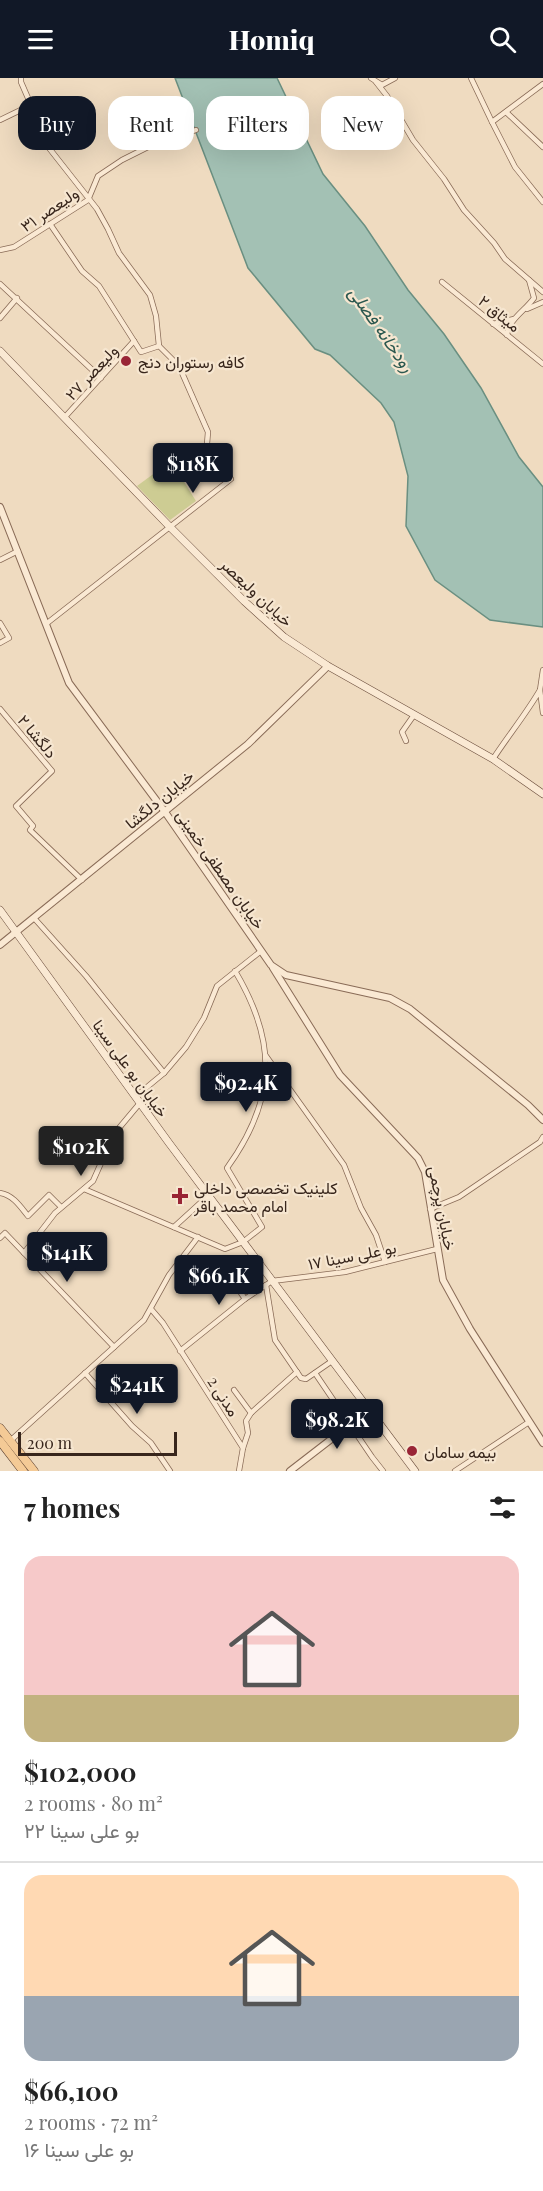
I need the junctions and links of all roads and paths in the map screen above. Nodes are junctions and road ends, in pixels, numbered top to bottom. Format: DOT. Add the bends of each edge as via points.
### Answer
graph roads {
  1 [pos="21,78"];
  2 [pos="371,78"];
  3 [pos="395,78"];
  4 [pos="471,78"];
  5 [pos="376,82"];
  6 [pos="543,84"];
  7 [pos="27,96"];
  8 [pos="18,111"];
  9 [pos="506,112"];
  10 [pos="0,120"];
  11 [pos="492,122"];
  12 [pos="196,130"];
  13 [pos="543,147"];
  14 [pos="52,150"];
  15 [pos="88,200"];
  16 [pos="543,202"];
  17 [pos="50,224"];
  18 [pos="0,250"];
  19 [pos="529,280"];
  20 [pos="442,282"];
  21 [pos="0,284"];
  22 [pos="543,292"];
  23 [pos="17,298"];
  24 [pos="543,302"];
  25 [pos="525,310"];
  26 [pos="0,318"];
  27 [pos="516,318"];
  28 [pos="493,324"];
  29 [pos="507,335"];
  30 [pos="135,341"];
  31 [pos="159,346"];
  32 [pos="0,351"];
  33 [pos="543,364"];
  34 [pos="101,378"];
  35 [pos="64,418"];
  36 [pos="1,511"];
  37 [pos="170,526"];
  38 [pos="18,551"];
  39 [pos="0,560"];
  40 [pos="0,624"];
  41 [pos="46,624"];
  42 [pos="0,643"];
  43 [pos="328,666"];
  44 [pos="543,670"];
  45 [pos="540,690"];
  46 [pos="0,709"];
  47 [pos="543,713"];
  48 [pos="414,714"];
  49 [pos="406,741"];
  50 [pos="493,759"];
  51 [pos="543,794"];
  52 [pos="165,812"];
  53 [pos="82,880"];
  54 [pos="0,910"];
  55 [pos="34,918"];
  56 [pos="16,933"];
  57 [pos="0,945"];
  58 [pos="261,951"];
  59 [pos="271,965"];
  60 [pos="236,971"];
  61 [pos="266,1056"];
  62 [pos="164,1073"];
  63 [pos="138,1100"];
  64 [pos="543,1120"];
  65 [pos="543,1137"];
  66 [pos="84,1188"];
  67 [pos="0,1193"];
  68 [pos="208,1196"];
  69 [pos="61,1208"];
  70 [pos="430,1209"];
  71 [pos="174,1227"];
  72 [pos="198,1237"];
  73 [pos="0,1238"];
  74 [pos="243,1242"];
  75 [pos="437,1249"];
  76 [pos="24,1254"];
  77 [pos="385,1262"];
  78 [pos="231,1278"];
  79 [pos="269,1283"];
  80 [pos="245,1299"];
  81 [pos="151,1309"];
  82 [pos="114,1347"];
  83 [pos="180,1351"];
  84 [pos="332,1361"];
  85 [pos="297,1372"];
  86 [pos="86,1373"];
  87 [pos="315,1373"];
  88 [pos="234,1390"];
  89 [pos="369,1410"];
  90 [pos="251,1413"];
  91 [pos="529,1422"];
  92 [pos="350,1425"];
  93 [pos="0,1428"];
  94 [pos="0,1441"];
  95 [pos="10,1441"];
  96 [pos="543,1443"];
  97 [pos="243,1448"];
  98 [pos="19,1453"];
  99 [pos="22,1471"];
  100 [pos="34,1471"];
  101 [pos="170,1471"];
  102 [pos="239,1471"];
  103 [pos="290,1471"];
  104 [pos="383,1471"];
  105 [pos="415,1471"];
  106 [pos="455,1471"];
  1 -- 7 [label="street"];
  2 -- 5 [label="street"];
  3 -- 5 [label="street" via="382,85"];
  4 -- 11 [label="street"];
  5 -- 19 [label="street" via="464,210 505,259"];
  6 -- 9 [label="street"];
  8 -- 10 [label="street"];
  9 -- 11 [label="street"];
  9 -- 13 [label="street"];
  11 -- 16 [label="street" via="515,167"];
  12 -- 15 [label="street, ولیعصر ۳۱" via="148,147 98,176"];
  14 -- 15 [label="street"];
  15 -- 17 [label="street, ولیعصر ۳۱"];
  15 -- 31 [label="street" via="97,209 119,254 150,295"];
  17 -- 18 [label="street, ولیعصر ۳۱"];
  17 -- 30 [label="street" via="82,271 99,286"];
  19 -- 22 [label="street"];
  19 -- 25 [label="street" via="534,298"];
  20 -- 28 [label="street, میثاق ۲"];
  21 -- 23 [label="street"];
  23 -- 26 [label="street"];
  23 -- 34 [label="street"];
  24 -- 25 [label="street"];
  25 -- 27 [label="street"];
  27 -- 28 [label="street"];
  27 -- 29 [label="street"];
  28 -- 29 [label="street, میثاق ۲"];
  29 -- 33 [label="street, میثاق ۲"];
  30 -- 31 [label="street" via="141,352"];
  30 -- 34 [label="street, ولیعصر ۲۷"];
  31 -- 37 [label="street" via="179,366 208,432 207,444 231,479"];
  32 -- 35 [label="main road, خیابان ولیعصر"];
  34 -- 35 [label="street, ولیعصر ۲۷"];
  35 -- 37 [label="main road, خیابان ولیعصر"];
  36 -- 38 [label="street, خیابان مصطفی خمینی"];
  37 -- 41 [label="street"];
  37 -- 43 [label="main road, خیابان ولیعصر" via="244,602 284,637"];
  38 -- 39 [label="street"];
  38 -- 41 [label="street, خیابان مصطفی خمینی"];
  40 -- 42 [label="street" via="9,638"];
  41 -- 52 [label="street, خیابان مصطفی خمینی" via="69,683"];
  43 -- 48 [label="main road, خیابان ولیعصر"];
  43 -- 52 [label="street, خیابان دلگشا" via="248,744"];
  44 -- 45 [label="street"];
  45 -- 47 [label="street"];
  45 -- 50 [label="street"];
  46 -- 53 [label="street, دلگشا ۲" via="52,771 16,806 33,826 30,830"];
  48 -- 49 [label="street" via="402,732"];
  48 -- 50 [label="main road, خیابان ولیعصر"];
  50 -- 51 [label="main road, خیابان ولیعصر"];
  52 -- 53 [label="street, خیابان دلگشا"];
  52 -- 58 [label="street, خیابان مصطفی خمینی"];
  53 -- 55 [label="street, خیابان دلگشا"];
  54 -- 56 [label="main road, خیابان بو علی سینا"];
  55 -- 56 [label="street, خیابان دلگشا"];
  55 -- 62 [label="street"];
  56 -- 57 [label="street, خیابان دلگشا"];
  56 -- 63 [label="main road, خیابان بو علی سینا"];
  58 -- 59 [label="street, خیابان مصطفی خمینی"];
  58 -- 60 [label="street"];
  59 -- 64 [label="street, خیابان مصطفی خمینی" via="286,975 390,998 410,1009"];
  59 -- 70 [label="street, خیابان پرچمی" via="340,1075 418,1158 425,1172"];
  60 -- 61 [label="street" via="261,1026"];
  60 -- 62 [label="street" via="217,986 195,1033"];
  61 -- 74 [label="street" via="258,1116 227,1168 262,1227"];
  61 -- 77 [label="street" via="344,1165"];
  62 -- 63 [label="street"];
  63 -- 66 [label="street" via="114,1134 93,1181"];
  63 -- 68 [label="main road, خیابان بو علی سینا"];
  65 -- 70 [label="street" via="459,1197"];
  66 -- 69 [label="street"];
  66 -- 71 [label="street"];
  67 -- 69 [label="street" via="8,1194 28,1216 49,1195"];
  68 -- 71 [label="street"];
  68 -- 74 [label="main road, خیابان بو علی سینا"];
  69 -- 76 [label="street"];
  70 -- 75 [label="street, خیابان پرچمی"];
  71 -- 72 [label="street"];
  72 -- 74 [label="street" via="225,1249"];
  72 -- 81 [label="street" via="169,1275"];
  73 -- 76 [label="street" via="5,1233"];
  74 -- 79 [label="main road, خیابان بو علی سینا"];
  75 -- 77 [label="street, بو علی سینا ۱۷"];
  75 -- 91 [label="street, خیابان پرچمی" via="443,1280"];
  76 -- 82 [label="street"];
  77 -- 79 [label="street, بو علی سینا ۱۷"];
  78 -- 80 [label="street"];
  79 -- 80 [label="street"];
  79 -- 84 [label="main road, خیابان بو علی سینا"];
  79 -- 85 [label="street" via="275,1340"];
  80 -- 83 [label="street"];
  81 -- 82 [label="street"];
  81 -- 83 [label="street, مدنی 2"];
  82 -- 86 [label="street"];
  83 -- 97 [label="street, مدنی 2"];
  84 -- 87 [label="street"];
  84 -- 89 [label="main road, خیابان بو علی سینا"];
  85 -- 87 [label="street" via="303,1380"];
  85 -- 90 [label="street"];
  86 -- 95 [label="street"];
  86 -- 101 [label="street" via="151,1443"];
  87 -- 92 [label="street"];
  88 -- 90 [label="street"];
  89 -- 92 [label="street"];
  89 -- 105 [label="main road, خیابان بو علی سینا"];
  90 -- 97 [label="street" via="246,1421 248,1433"];
  91 -- 96 [label="street, خیابان پرچمی"];
  91 -- 106 [label="street"];
  92 -- 103 [label="street"];
  92 -- 104 [label="street"];
  93 -- 95 [label="main road"];
  94 -- 99 [label="main road"];
  95 -- 98 [label="main road"];
  97 -- 102 [label="street"];
  98 -- 99 [label="main road"];
  98 -- 100 [label="main road"];
}
